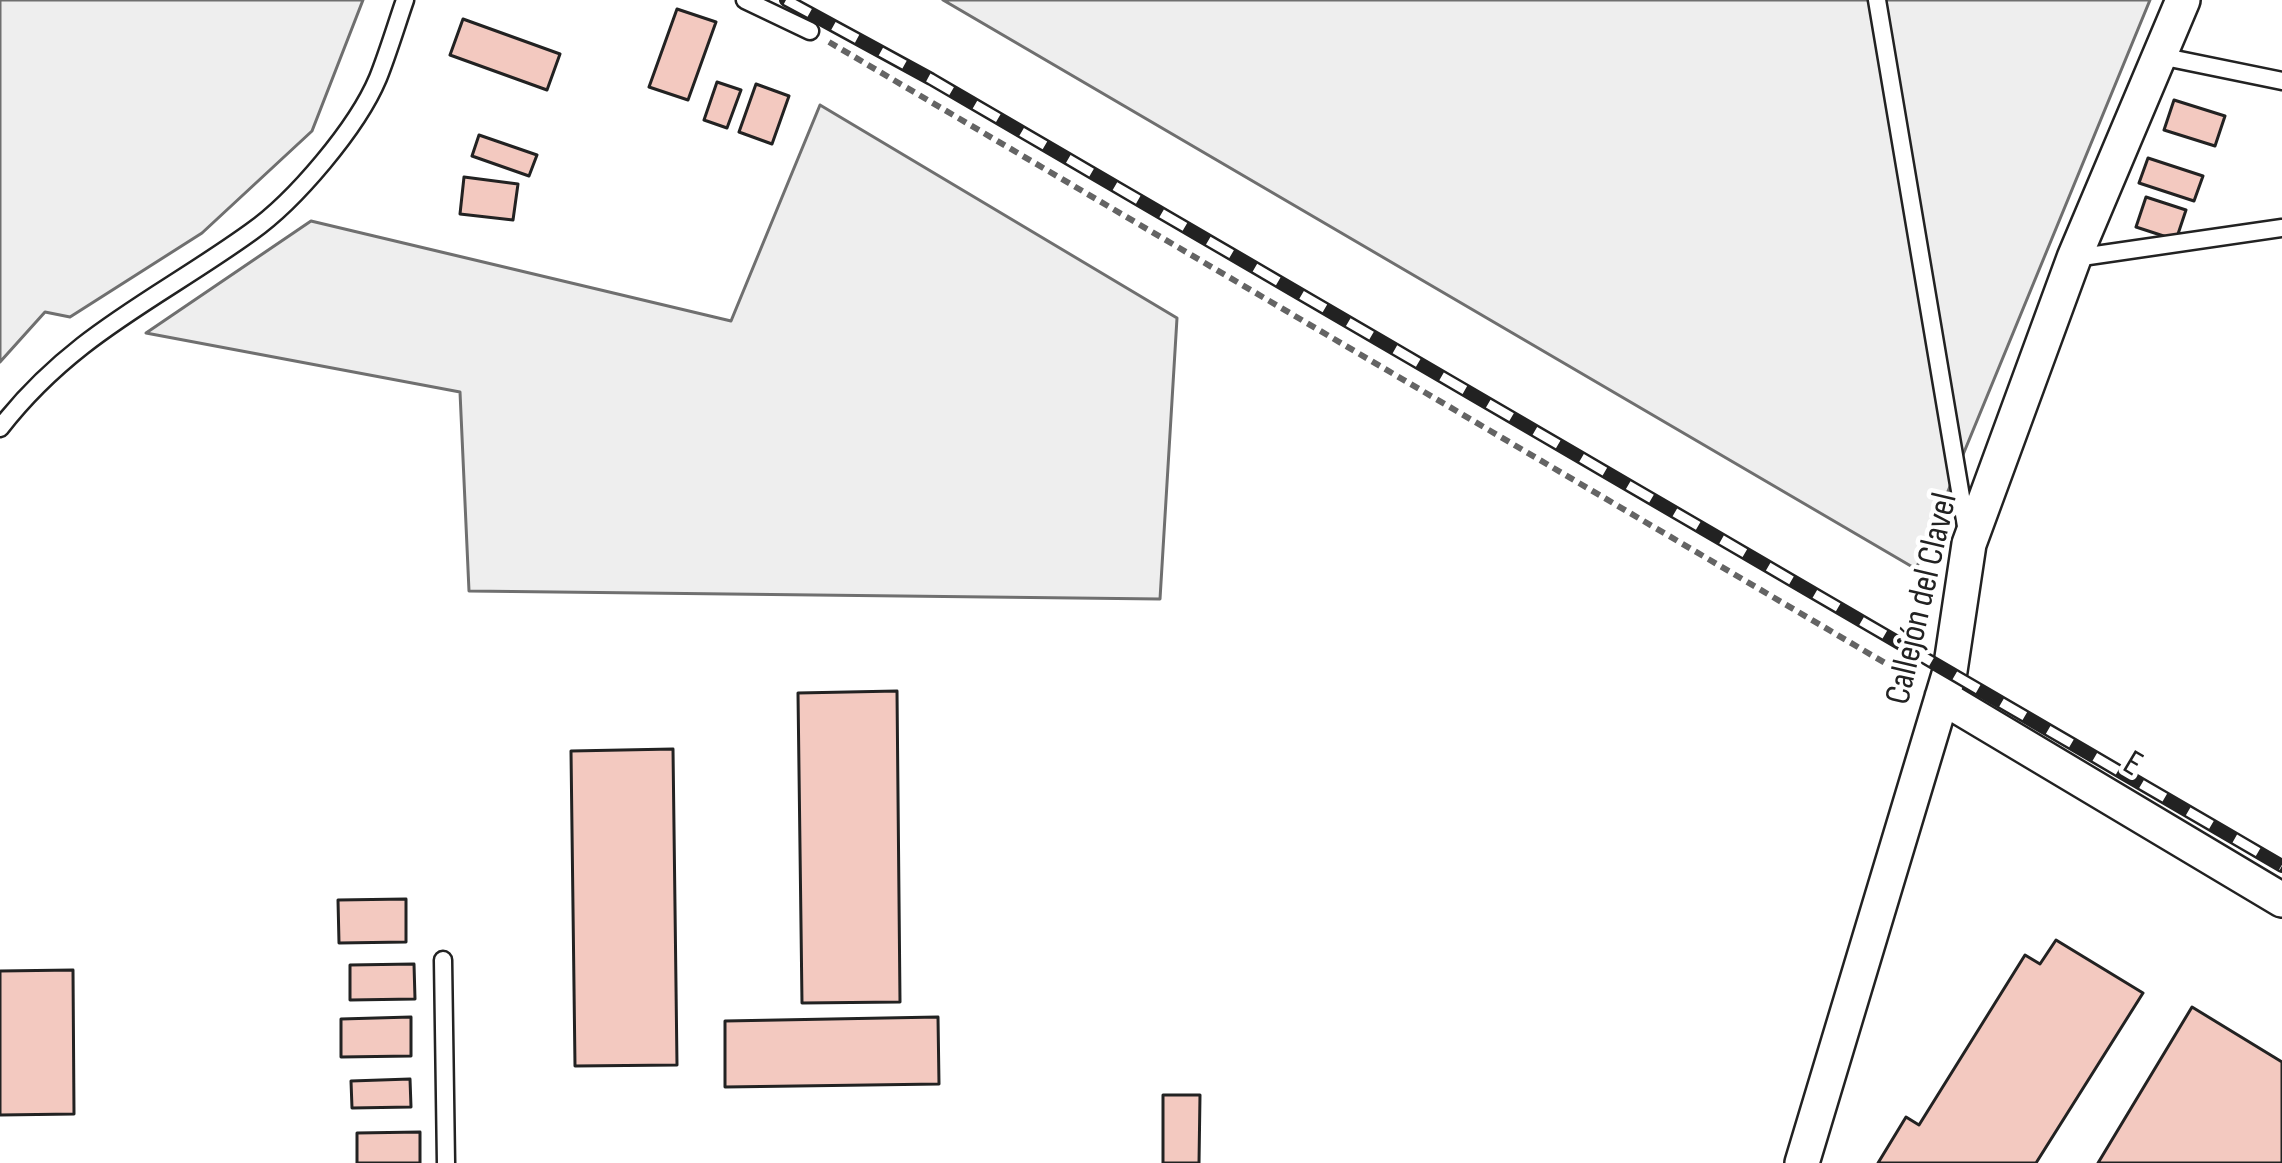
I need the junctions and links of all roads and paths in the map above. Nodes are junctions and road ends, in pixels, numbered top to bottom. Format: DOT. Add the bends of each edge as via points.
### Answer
graph roads {
  1 [pos="405,0"];
  2 [pos="745,0"];
  3 [pos="1877,0"];
  4 [pos="2183,0"];
  5 [pos="810,31"];
  6 [pos="2160,56"];
  7 [pos="2282,81"];
  8 [pos="2282,228"];
  9 [pos="2074,258"];
  10 [pos="0,428"];
  11 [pos="1969,544"];
  12 [pos="1942,697"];
  13 [pos="2282,900"];
  14 [pos="443,960"];
  15 [pos="446,1163"];
  16 [pos="1802,1163"];
  1 -- 10 [label="lane" via="376,82 324,163 255,230 101,328 29,390"];
  2 -- 5 [label="lane"];
  3 -- 11 [label="lane"];
  4 -- 6 [label="street, Callejón del Clavel"];
  5 -- 12 [label="path"];
  6 -- 7 [label="lane"];
  6 -- 9 [label="street, Callejón del Clavel"];
  8 -- 9 [label="lane"];
  9 -- 11 [label="street, Callejón del Clavel"];
  11 -- 12 [label="street, Callejón del Clavel"];
  12 -- 13 [label="street, E"];
  12 -- 16 [label="street, Callejón del Clavel"];
  14 -- 15 [label="lane"];
}
